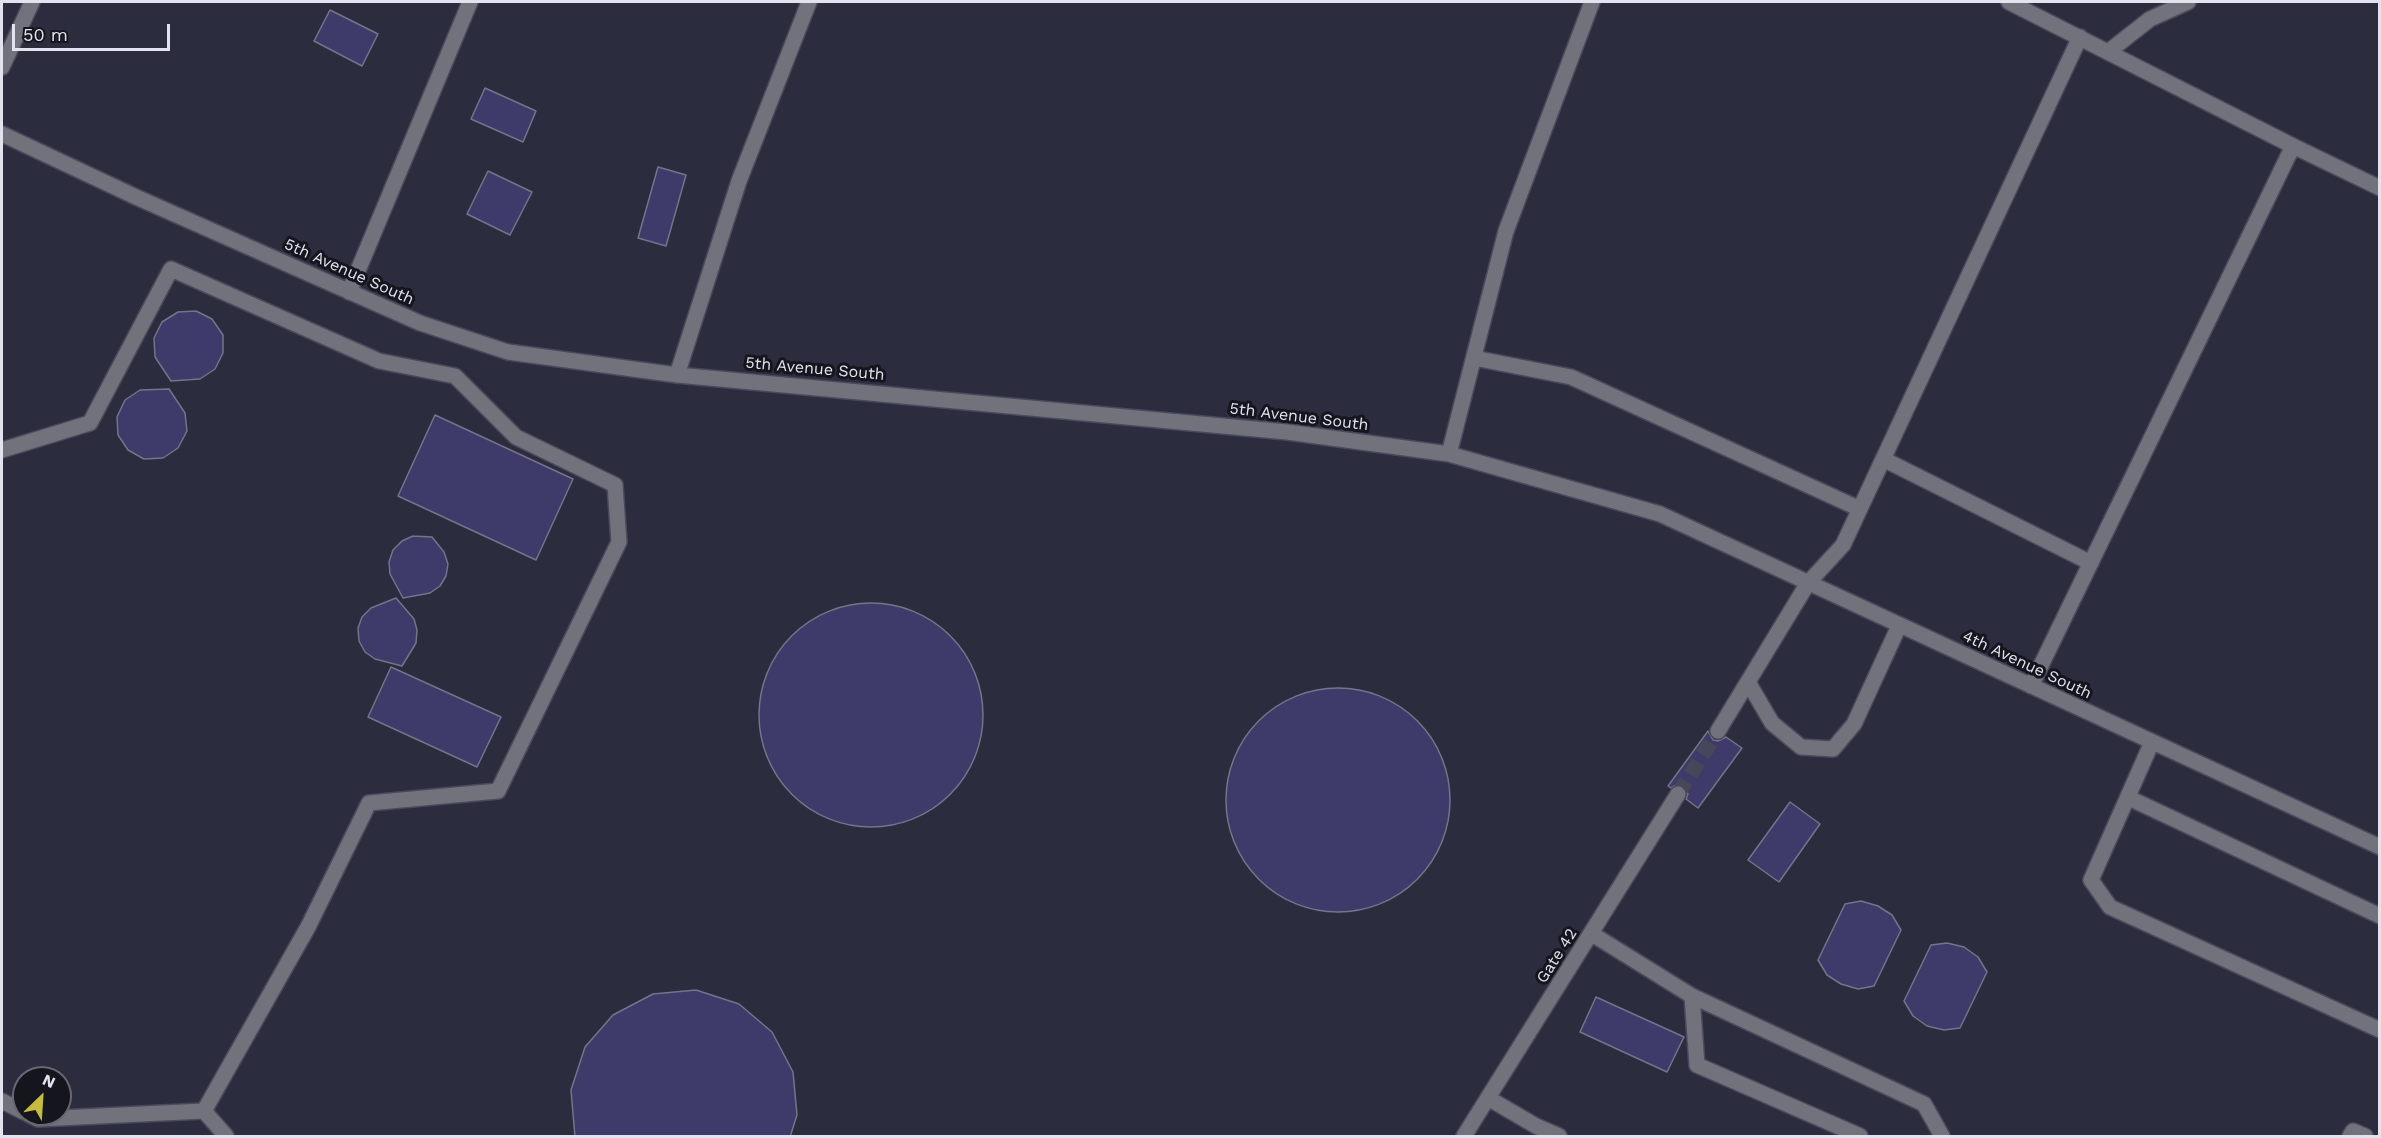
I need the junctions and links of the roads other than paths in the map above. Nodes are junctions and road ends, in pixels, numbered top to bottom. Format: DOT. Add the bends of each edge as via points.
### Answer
graph roads {
  1 [pos="32,2"];
  2 [pos="470,2"];
  3 [pos="809,2"];
  4 [pos="1592,2"];
  5 [pos="2009,2"];
  6 [pos="2188,2"];
  7 [pos="2080,37"];
  8 [pos="2108,51"];
  9 [pos="2,67"];
  10 [pos="2,134"];
  11 [pos="2293,146"];
  12 [pos="2379,188"];
  13 [pos="350,292"];
  14 [pos="1474,358"];
  15 [pos="677,375"];
  16 [pos="2,450"];
  17 [pos="1449,454"];
  18 [pos="1883,459"];
  19 [pos="1860,509"];
  20 [pos="1660,514"];
  21 [pos="2091,563"];
  22 [pos="1808,584"];
  23 [pos="1899,626"];
  24 [pos="1748,682"];
  25 [pos="2031,686"];
  26 [pos="1718,731"];
  27 [pos="2152,742"];
  28 [pos="1678,794"];
  29 [pos="2129,798"];
  30 [pos="2379,847"];
  31 [pos="2379,916"];
  32 [pos="1592,934"];
  33 [pos="1692,996"];
  34 [pos="2379,1030"];
  35 [pos="1488,1098"];
  36 [pos="204,1111"];
  37 [pos="72,1117"];
  38 [pos="226,1137"];
  39 [pos="1464,1137"];
  40 [pos="1559,1137"];
  41 [pos="1860,1137"];
  42 [pos="1942,1137"];
  43 [pos="2350,1137"];
  44 [pos="2366,1137"];
  1 -- 9 [label="street"];
  2 -- 13 [label="street"];
  3 -- 15 [label="street" via="739,181"];
  4 -- 14 [label="street" via="1506,231"];
  5 -- 7 [label="street"];
  6 -- 8 [label="street" via="2150,19"];
  7 -- 8 [label="street"];
  7 -- 18 [label="street"];
  8 -- 11 [label="street"];
  10 -- 13 [label="street, 5th Avenue South"];
  11 -- 12 [label="street"];
  11 -- 21 [label="street"];
  13 -- 15 [label="street, 5th Avenue South" via="420,323 508,352"];
  14 -- 17 [label="street"];
  14 -- 19 [label="street" via="1571,377"];
  15 -- 17 [label="street, 5th Avenue South" via="1275,430"];
  16 -- 36 [label="street" via="90,423 171,269 379,361 454,376 516,437 615,485 619,542 498,791 369,803 308,927"];
  17 -- 20 [label="street, 5th Avenue South"];
  18 -- 19 [label="street"];
  18 -- 21 [label="street"];
  19 -- 22 [label="street" via="1843,545"];
  20 -- 22 [label="street, 4th Avenue South"];
  21 -- 25 [label="street"];
  22 -- 23 [label="street, 4th Avenue South"];
  22 -- 24 [label="street"];
  23 -- 24 [label="street" via="1854,724 1833,750 1801,747 1772,723"];
  23 -- 25 [label="street, 4th Avenue South"];
  24 -- 26 [label="street"];
  25 -- 27 [label="street, 4th Avenue South"];
  27 -- 29 [label="street"];
  27 -- 30 [label="street, 4th Avenue South"];
  28 -- 32 [label="street, Gate 42"];
  29 -- 31 [label="street"];
  29 -- 34 [label="street" via="2091,880 2110,907"];
  32 -- 33 [label="street"];
  32 -- 35 [label="street, Gate 42"];
  33 -- 41 [label="street" via="1697,1065"];
  33 -- 42 [label="street" via="1923,1104"];
  35 -- 39 [label="street, Gate 42"];
  35 -- 40 [label="street"];
  36 -- 37 [label="street"];
  36 -- 38 [label="street"];
  43 -- 44 [label="street" via="2353,1131"];
}
